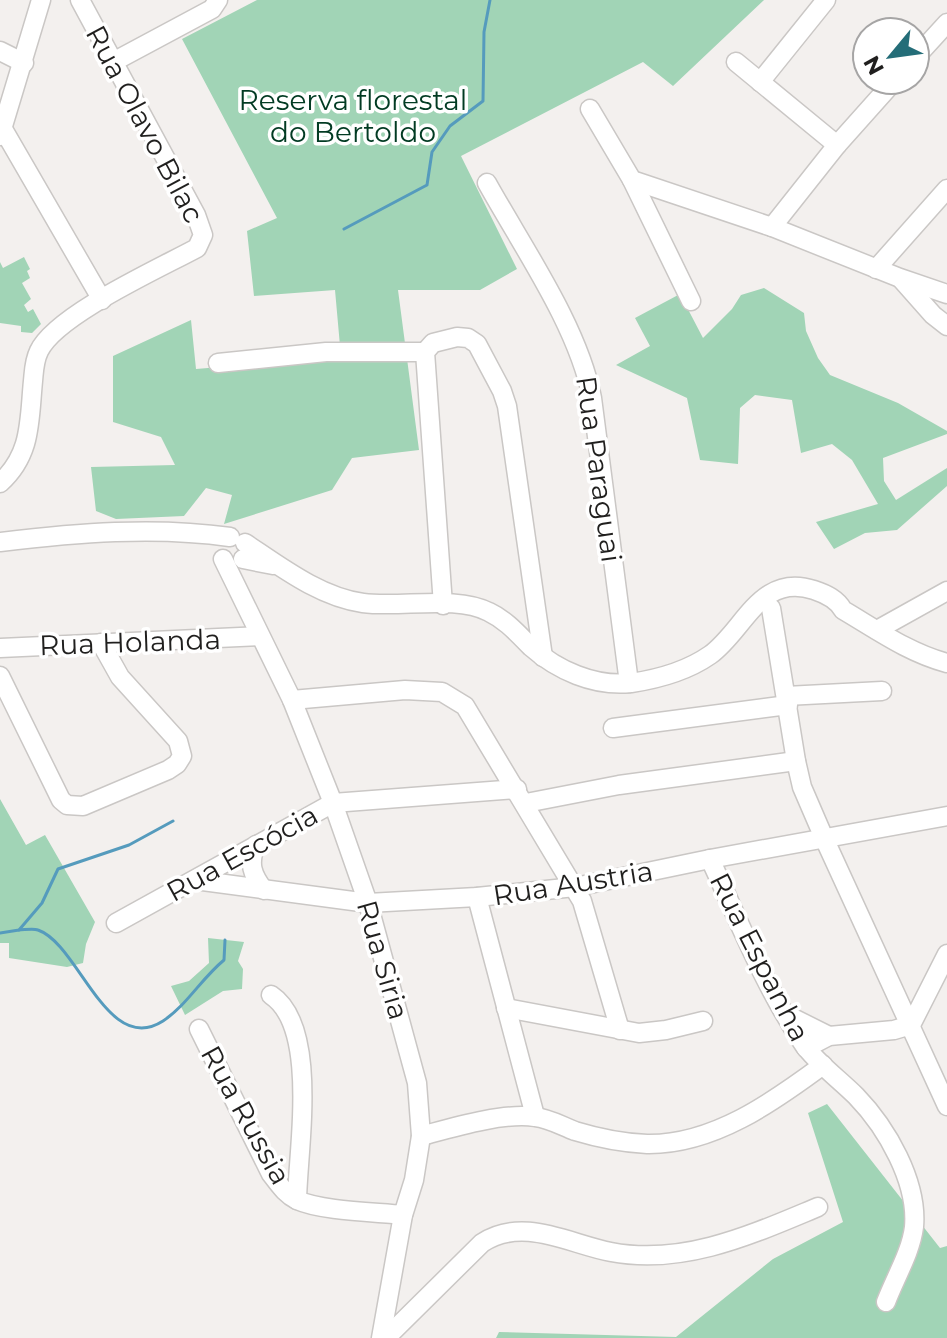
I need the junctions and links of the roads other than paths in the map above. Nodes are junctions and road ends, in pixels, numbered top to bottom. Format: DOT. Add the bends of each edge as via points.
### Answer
graph roads {
  1 [pos="41,0"];
  2 [pos="80,0"];
  3 [pos="218,0"];
  4 [pos="826,0"];
  5 [pos="947,23"];
  6 [pos="931,40"];
  7 [pos="0,51"];
  8 [pos="113,62"];
  9 [pos="736,62"];
  10 [pos="24,63"];
  11 [pos="760,82"];
  12 [pos="881,96"];
  13 [pos="590,109"];
  14 [pos="1,132"];
  15 [pos="837,145"];
  16 [pos="632,180"];
  17 [pos="487,183"];
  18 [pos="947,189"];
  19 [pos="772,227"];
  20 [pos="876,269"];
  21 [pos="900,278"];
  22 [pos="947,294"];
  23 [pos="102,300"];
  24 [pos="691,301"];
  25 [pos="947,326"];
  26 [pos="425,352"];
  27 [pos="218,363"];
  28 [pos="0,483"];
  29 [pos="0,542"];
  30 [pos="234,552"];
  31 [pos="947,591"];
  32 [pos="443,605"];
  33 [pos="771,608"];
  34 [pos="843,610"];
  35 [pos="537,613"];
  36 [pos="741,627"];
  37 [pos="877,630"];
  38 [pos="519,634"];
  39 [pos="259,636"];
  40 [pos="101,643"];
  41 [pos="0,648"];
  42 [pos="543,657"];
  43 [pos="947,663"];
  44 [pos="0,676"];
  45 [pos="629,683"];
  46 [pos="882,691"];
  47 [pos="292,700"];
  48 [pos="787,700"];
  49 [pos="613,728"];
  50 [pos="796,761"];
  51 [pos="521,796"];
  52 [pos="333,803"];
  53 [pos="947,816"];
  54 [pos="824,838"];
  55 [pos="256,845"];
  56 [pos="710,859"];
  57 [pos="229,862"];
  58 [pos="195,880"];
  59 [pos="236,887"];
  60 [pos="575,887"];
  61 [pos="264,890"];
  62 [pos="477,897"];
  63 [pos="368,903"];
  64 [pos="116,923"];
  65 [pos="947,954"];
  66 [pos="271,995"];
  67 [pos="506,1008"];
  68 [pos="785,1014"];
  69 [pos="703,1021"];
  70 [pos="911,1025"];
  71 [pos="199,1029"];
  72 [pos="620,1030"];
  73 [pos="829,1036"];
  74 [pos="806,1048"];
  75 [pos="823,1065"];
  76 [pos="947,1106"];
  77 [pos="535,1116"];
  78 [pos="421,1136"];
  79 [pos="297,1200"];
  80 [pos="818,1207"];
  81 [pos="403,1215"];
  82 [pos="886,1302"];
  83 [pos="384,1338"];
  1 -- 10 [label="street"];
  2 -- 8 [label="street, Rua Olavo Bilac"];
  3 -- 8 [label="street" via="212,9"];
  4 -- 11 [label="street"];
  5 -- 6 [label="street"];
  7 -- 10 [label="street"];
  8 -- 23 [label="street, Rua Olavo Bilac" via="203,235 197,248"];
  9 -- 11 [label="street"];
  10 -- 14 [label="street"];
  11 -- 15 [label="street"];
  12 -- 15 [label="street"];
  13 -- 16 [label="street"];
  14 -- 23 [label="street"];
  15 -- 19 [label="street"];
  16 -- 19 [label="street"];
  16 -- 24 [label="street"];
  17 -- 45 [label="street, Rua Paraguai" via="584,364"];
  18 -- 20 [label="street"];
  19 -- 20 [label="street"];
  20 -- 21 [label="street"];
  21 -- 22 [label="street"];
  21 -- 25 [label="street"];
  23 -- 28 [label="street" via="55,331 38,352 27,442 20,460"];
  26 -- 27 [label="street" via="326,352"];
  26 -- 32 [label="street"];
  26 -- 35 [label="street" via="433,343 468,338 486,358 502,391"];
  29 -- 30 [label="street" via="183,530"];
  30 -- 32 [label="street" via="361,603"];
  30 -- 39 [label="street, Rua Siria" via="242,600"];
  31 -- 37 [label="street"];
  32 -- 38 [label="street" via="475,606"];
  33 -- 34 [label="street" via="800,599"];
  33 -- 36 [label="street"];
  33 -- 48 [label="street"];
  34 -- 36 [label="street" via="812,589 787,588 763,599 742,617"];
  34 -- 37 [label="street"];
  35 -- 38 [label="street"];
  35 -- 42 [label="street"];
  36 -- 45 [label="street" via="689,667"];
  37 -- 43 [label="street"];
  38 -- 42 [label="street"];
  39 -- 40 [label="street, Rua Holanda"];
  39 -- 47 [label="street, Rua Siria"];
  40 -- 41 [label="street, Rua Holanda"];
  40 -- 44 [label="street" via="120,677 178,741 182,756 168,770 83,806 61,800"];
  42 -- 45 [label="street" via="598,682"];
  46 -- 48 [label="street"];
  47 -- 51 [label="street" via="442,692 465,706"];
  47 -- 52 [label="street, Rua Siria"];
  48 -- 49 [label="street"];
  48 -- 50 [label="street"];
  50 -- 51 [label="street, Rua Escócia"];
  50 -- 54 [label="street"];
  51 -- 52 [label="street, Rua Escócia"];
  51 -- 60 [label="street"];
  52 -- 55 [label="street, Rua Escócia"];
  52 -- 63 [label="street, Rua Siria"];
  53 -- 54 [label="street, Rua Austria"];
  54 -- 56 [label="street, Rua Austria"];
  54 -- 70 [label="street"];
  55 -- 57 [label="street, Rua Escócia"];
  55 -- 61 [label="street" via="252,870"];
  56 -- 60 [label="street, Rua Austria"];
  56 -- 68 [label="street, Rua Espanha"];
  57 -- 58 [label="street, Rua Escócia"];
  57 -- 59 [label="street"];
  58 -- 59 [label="street, Rua Austria"];
  58 -- 64 [label="street, Rua Escócia"];
  59 -- 61 [label="street, Rua Austria"];
  60 -- 62 [label="street, Rua Austria"];
  60 -- 72 [label="street"];
  61 -- 63 [label="street, Rua Austria"];
  62 -- 63 [label="street, Rua Austria"];
  62 -- 67 [label="street"];
  63 -- 78 [label="street, Rua Siria" via="417,1083"];
  65 -- 70 [label="street"];
  66 -- 79 [label="street, Rua Russia" via="287,1011 300,1056"];
  67 -- 72 [label="street"];
  67 -- 77 [label="street"];
  68 -- 73 [label="street"];
  68 -- 74 [label="street, Rua Espanha"];
  69 -- 72 [label="street" via="639,1033"];
  70 -- 73 [label="street"];
  70 -- 76 [label="street"];
  71 -- 79 [label="street, Rua Russia" via="271,1174"];
  73 -- 74 [label="street"];
  74 -- 75 [label="street, Rua Espanha"];
  75 -- 77 [label="street" via="763,1108 683,1139 649,1144 616,1140"];
  75 -- 82 [label="street, Rua Espanha" via="878,1123 913,1200 914,1229"];
  77 -- 78 [label="street"];
  78 -- 81 [label="street, Rua Siria"];
  79 -- 81 [label="street, Rua Russia"];
  80 -- 83 [label="street" via="744,1237 653,1256 613,1253 514,1230 496,1233"];
  81 -- 83 [label="street, Rua Siria"];
}
